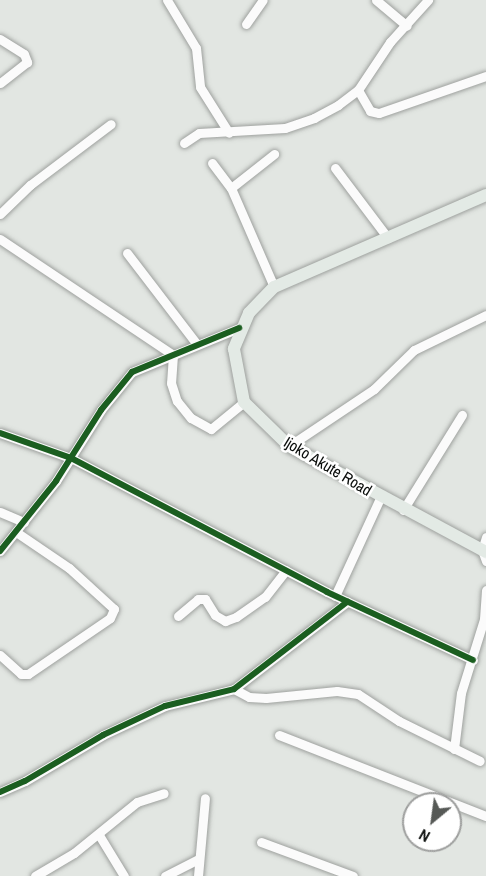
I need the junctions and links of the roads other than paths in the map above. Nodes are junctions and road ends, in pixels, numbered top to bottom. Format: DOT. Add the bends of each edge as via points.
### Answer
graph roads {
  1 [pos="167,0"];
  2 [pos="263,0"];
  3 [pos="375,0"];
  4 [pos="428,0"];
  5 [pos="246,24"];
  6 [pos="406,26"];
  7 [pos="0,39"];
  8 [pos="486,76"];
  9 [pos="0,83"];
  10 [pos="358,90"];
  11 [pos="111,124"];
  12 [pos="229,133"];
  13 [pos="184,143"];
  14 [pos="274,154"];
  15 [pos="212,163"];
  16 [pos="335,168"];
  17 [pos="231,188"];
  18 [pos="486,195"];
  19 [pos="0,214"];
  20 [pos="388,238"];
  21 [pos="0,239"];
  22 [pos="127,253"];
  23 [pos="274,287"];
  24 [pos="486,315"];
  25 [pos="240,328"];
  26 [pos="196,343"];
  27 [pos="173,355"];
  28 [pos="244,402"];
  29 [pos="462,415"];
  30 [pos="0,433"];
  31 [pos="290,446"];
  32 [pos="70,458"];
  33 [pos="380,498"];
  34 [pos="404,510"];
  35 [pos="0,512"];
  36 [pos="24,522"];
  37 [pos="16,532"];
  38 [pos="486,537"];
  39 [pos="0,551"];
  40 [pos="485,554"];
  41 [pos="286,570"];
  42 [pos="486,590"];
  43 [pos="335,596"];
  44 [pos="347,602"];
  45 [pos="178,616"];
  46 [pos="0,655"];
  47 [pos="473,660"];
  48 [pos="234,689"];
  49 [pos="279,735"];
  50 [pos="454,749"];
  51 [pos="480,761"];
  52 [pos="0,792"];
  53 [pos="164,793"];
  54 [pos="205,798"];
  55 [pos="486,816"];
  56 [pos="99,835"];
  57 [pos="261,842"];
  58 [pos="200,859"];
  59 [pos="35,876"];
  60 [pos="124,876"];
  61 [pos="165,876"];
  62 [pos="198,876"];
  63 [pos="353,876"];
  1 -- 12 [label="street" via="196,48 200,87"];
  2 -- 5 [label="street"];
  3 -- 6 [label="street"];
  4 -- 6 [label="street"];
  6 -- 10 [label="street"];
  7 -- 9 [label="street" via="24,54 27,62"];
  8 -- 10 [label="street" via="379,113 370,111"];
  10 -- 12 [label="street" via="314,118 285,128"];
  11 -- 19 [label="street" via="30,185"];
  12 -- 13 [label="street" via="199,133"];
  14 -- 17 [label="street"];
  15 -- 17 [label="street"];
  16 -- 20 [label="street"];
  17 -- 23 [label="street"];
  18 -- 20 [label="main road"];
  20 -- 23 [label="main road"];
  21 -- 27 [label="street"];
  22 -- 26 [label="street"];
  23 -- 25 [label="main road" via="262,296"];
  24 -- 31 [label="street" via="414,350 374,389"];
  25 -- 26 [label="street"];
  25 -- 28 [label="main road" via="234,349 235,368"];
  26 -- 27 [label="street"];
  27 -- 28 [label="street" via="171,383 177,401 191,417 211,429"];
  27 -- 32 [label="street" via="132,372"];
  28 -- 31 [label="main road, Ijoko Akute Road"];
  29 -- 34 [label="street"];
  30 -- 32 [label="street"];
  31 -- 33 [label="main road, Ijoko Akute Road"];
  32 -- 36 [label="street"];
  32 -- 41 [label="street"];
  33 -- 34 [label="main road, Ijoko Akute Road"];
  33 -- 43 [label="street"];
  34 -- 40 [label="main road, Ijoko Akute Road"];
  35 -- 36 [label="street"];
  36 -- 37 [label="street"];
  37 -- 39 [label="street"];
  37 -- 46 [label="street" via="69,568 114,609 110,618 28,674 21,674"];
  38 -- 40 [label="street"];
  41 -- 43 [label="street"];
  41 -- 45 [label="street" via="265,597 236,617 225,621 215,615 205,599 198,599"];
  42 -- 47 [label="street" via="484,619"];
  43 -- 44 [label="street"];
  44 -- 47 [label="street"];
  44 -- 48 [label="street"];
  47 -- 50 [label="street" via="462,693"];
  48 -- 50 [label="street" via="249,697 266,698 337,691 358,694 399,721"];
  48 -- 52 [label="street" via="165,706"];
  49 -- 55 [label="street"];
  50 -- 51 [label="street"];
  53 -- 56 [label="street" via="137,802"];
  54 -- 58 [label="street"];
  56 -- 59 [label="street"];
  56 -- 60 [label="street"];
  57 -- 63 [label="street"];
  58 -- 61 [label="street"];
  58 -- 62 [label="street"];
}
